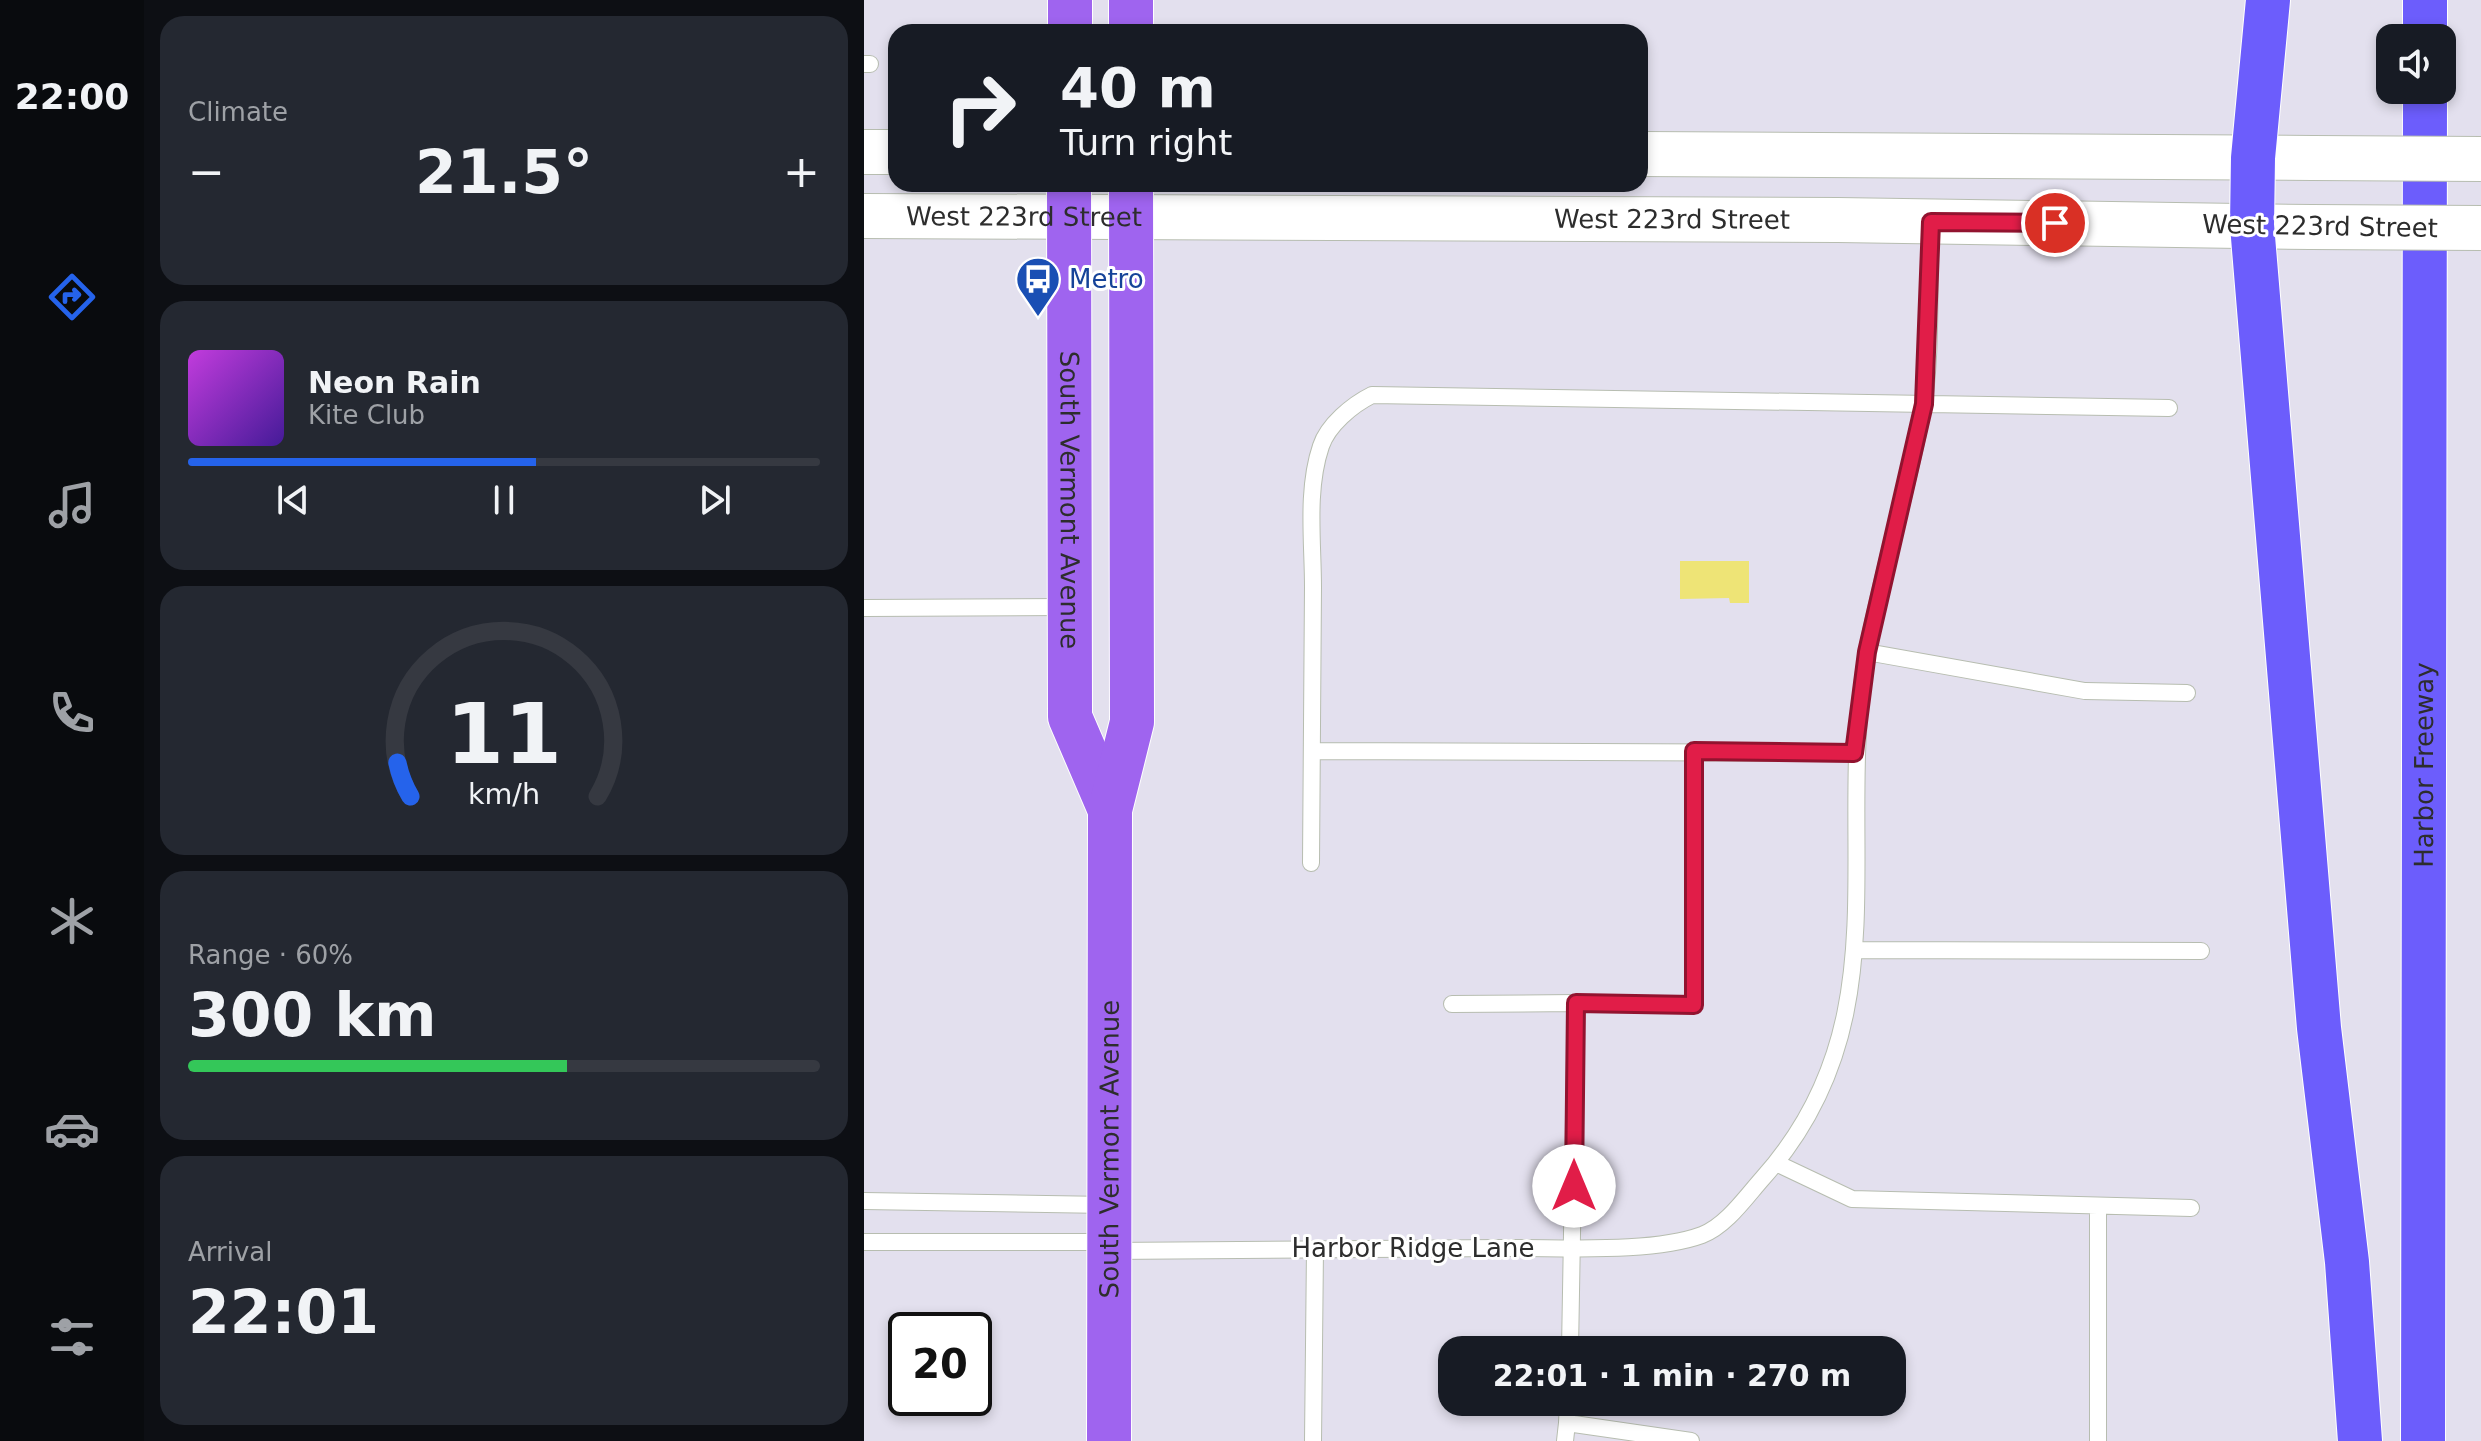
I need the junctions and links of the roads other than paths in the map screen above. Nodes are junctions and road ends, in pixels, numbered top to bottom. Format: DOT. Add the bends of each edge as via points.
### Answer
graph roads {
  1 [pos="1070,0"];
  2 [pos="1131,0"];
  3 [pos="2268,0"];
  4 [pos="2425,0"];
  5 [pos="1070,24"];
  6 [pos="1131,24"];
  7 [pos="2425,24"];
  8 [pos="2425,104"];
  9 [pos="864,152"];
  10 [pos="888,152"];
  11 [pos="1648,154"];
  12 [pos="2253,158"];
  13 [pos="2481,159"];
  14 [pos="1069,201"];
  15 [pos="1131,201"];
  16 [pos="864,216"];
  17 [pos="1931,222"];
  18 [pos="2252,225"];
  19 [pos="2481,228"];
  20 [pos="1924,404"];
  21 [pos="2169,408"];
  22 [pos="1070,607"];
  23 [pos="864,608"];
  24 [pos="1867,652"];
  25 [pos="2187,693"];
  26 [pos="1312,751"];
  27 [pos="1694,751"];
  28 [pos="1854,753"];
  29 [pos="1110,810"];
  30 [pos="1311,863"];
  31 [pos="1857,950"];
  32 [pos="2201,951"];
  33 [pos="1576,1003"];
  34 [pos="1452,1004"];
  35 [pos="1776,1163"];
  36 [pos="864,1201"];
  37 [pos="2098,1206"];
  38 [pos="2191,1208"];
  39 [pos="1109,1233"];
  40 [pos="864,1242"];
  41 [pos="1574,1247"];
  42 [pos="1315,1249"];
  43 [pos="1571,1336"];
  44 [pos="1567,1416"];
  45 [pos="1567,1423"];
  46 [pos="1109,1441"];
  47 [pos="1313,1441"];
  48 [pos="1565,1441"];
  49 [pos="1691,1441"];
  50 [pos="2098,1441"];
  51 [pos="2360,1441"];
  52 [pos="2423,1441"];
  1 -- 5 [label="main road"];
  2 -- 6 [label="main road"];
  3 -- 12 [label="highway"];
  4 -- 7 [label="highway"];
  8 -- 52 [label="highway, Harbor Freeway"];
  9 -- 10 [label="main road"];
  11 -- 12 [label="main road"];
  12 -- 13 [label="main road, bridge"];
  12 -- 18 [label="highway"];
  14 -- 15 [label="main road, West 223rd Street"];
  14 -- 16 [label="main road, West 223rd Street"];
  14 -- 22 [label="main road, South Vermont Avenue"];
  15 -- 17 [label="main road, West 223rd Street"];
  15 -- 29 [label="main road, South Vermont Avenue" via="1132,722"];
  17 -- 18 [label="main road, West 223rd Street"];
  17 -- 20 [label="lane, Harbor Ridge Lane"];
  18 -- 19 [label="main road, West 223rd Street, bridge"];
  18 -- 51 [label="highway" via="2319,1028 2347,1262"];
  20 -- 21 [label="lane"];
  20 -- 24 [label="lane, Harbor Ridge Lane"];
  20 -- 26 [label="lane" via="1388,394 1353,405 1322,443 1317,464"];
  22 -- 23 [label="lane"];
  22 -- 29 [label="main road, South Vermont Avenue" via="1070,717"];
  24 -- 25 [label="lane" via="2085,691"];
  24 -- 28 [label="lane, Harbor Ridge Lane"];
  26 -- 27 [label="lane"];
  26 -- 30 [label="lane"];
  27 -- 28 [label="lane"];
  27 -- 33 [label="lane" via="1694,1005"];
  28 -- 31 [label="lane, Harbor Ridge Lane"];
  29 -- 39 [label="main road, South Vermont Avenue"];
  31 -- 32 [label="lane"];
  31 -- 35 [label="lane, Harbor Ridge Lane" via="1843,1032 1823,1091"];
  33 -- 34 [label="lane"];
  33 -- 41 [label="lane"];
  35 -- 37 [label="lane" via="1852,1199"];
  35 -- 41 [label="lane, Harbor Ridge Lane" via="1705,1234 1665,1243"];
  36 -- 39 [label="lane"];
  37 -- 38 [label="lane"];
  37 -- 50 [label="lane"];
  39 -- 40 [label="lane"];
  39 -- 42 [label="lane, Harbor Ridge Lane"];
  39 -- 46 [label="main road, South Vermont Avenue"];
  41 -- 42 [label="lane, Harbor Ridge Lane"];
  41 -- 43 [label="lane"];
  42 -- 47 [label="lane"];
  44 -- 45 [label="lane"];
  45 -- 48 [label="lane"];
  45 -- 49 [label="lane"];
}
